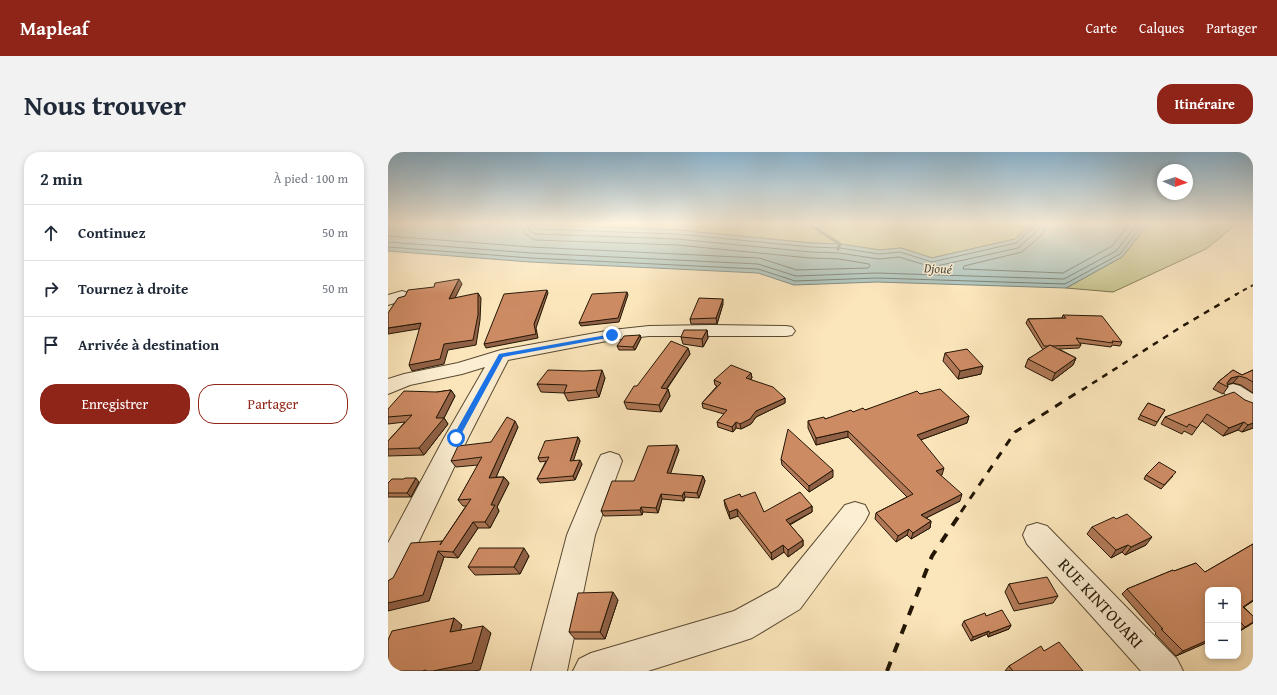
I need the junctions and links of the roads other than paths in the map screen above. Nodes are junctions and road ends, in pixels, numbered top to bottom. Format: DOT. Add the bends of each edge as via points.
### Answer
graph roads {
  1 [pos="786,331"];
  2 [pos="501,356"];
  3 [pos="393,379"];
  4 [pos="1233,391"];
  5 [pos="1253,404"];
  6 [pos="610,461"];
  7 [pos="855,513"];
  8 [pos="1037,535"];
  9 [pos="388,573"];
  10 [pos="549,671"];
  11 [pos="591,671"];
  12 [pos="1165,671"];
  1 -- 2 [label="street" via="649,331 612,335"];
  2 -- 3 [label="street" via="462,368"];
  2 -- 9 [label="street" via="452,445"];
  4 -- 5 [label="street"];
  6 -- 10 [label="street" via="581,535"];
  7 -- 11 [label="street" via="789,598 740,626"];
  8 -- 12 [label="street, RUE KINTOUARI"];
}
